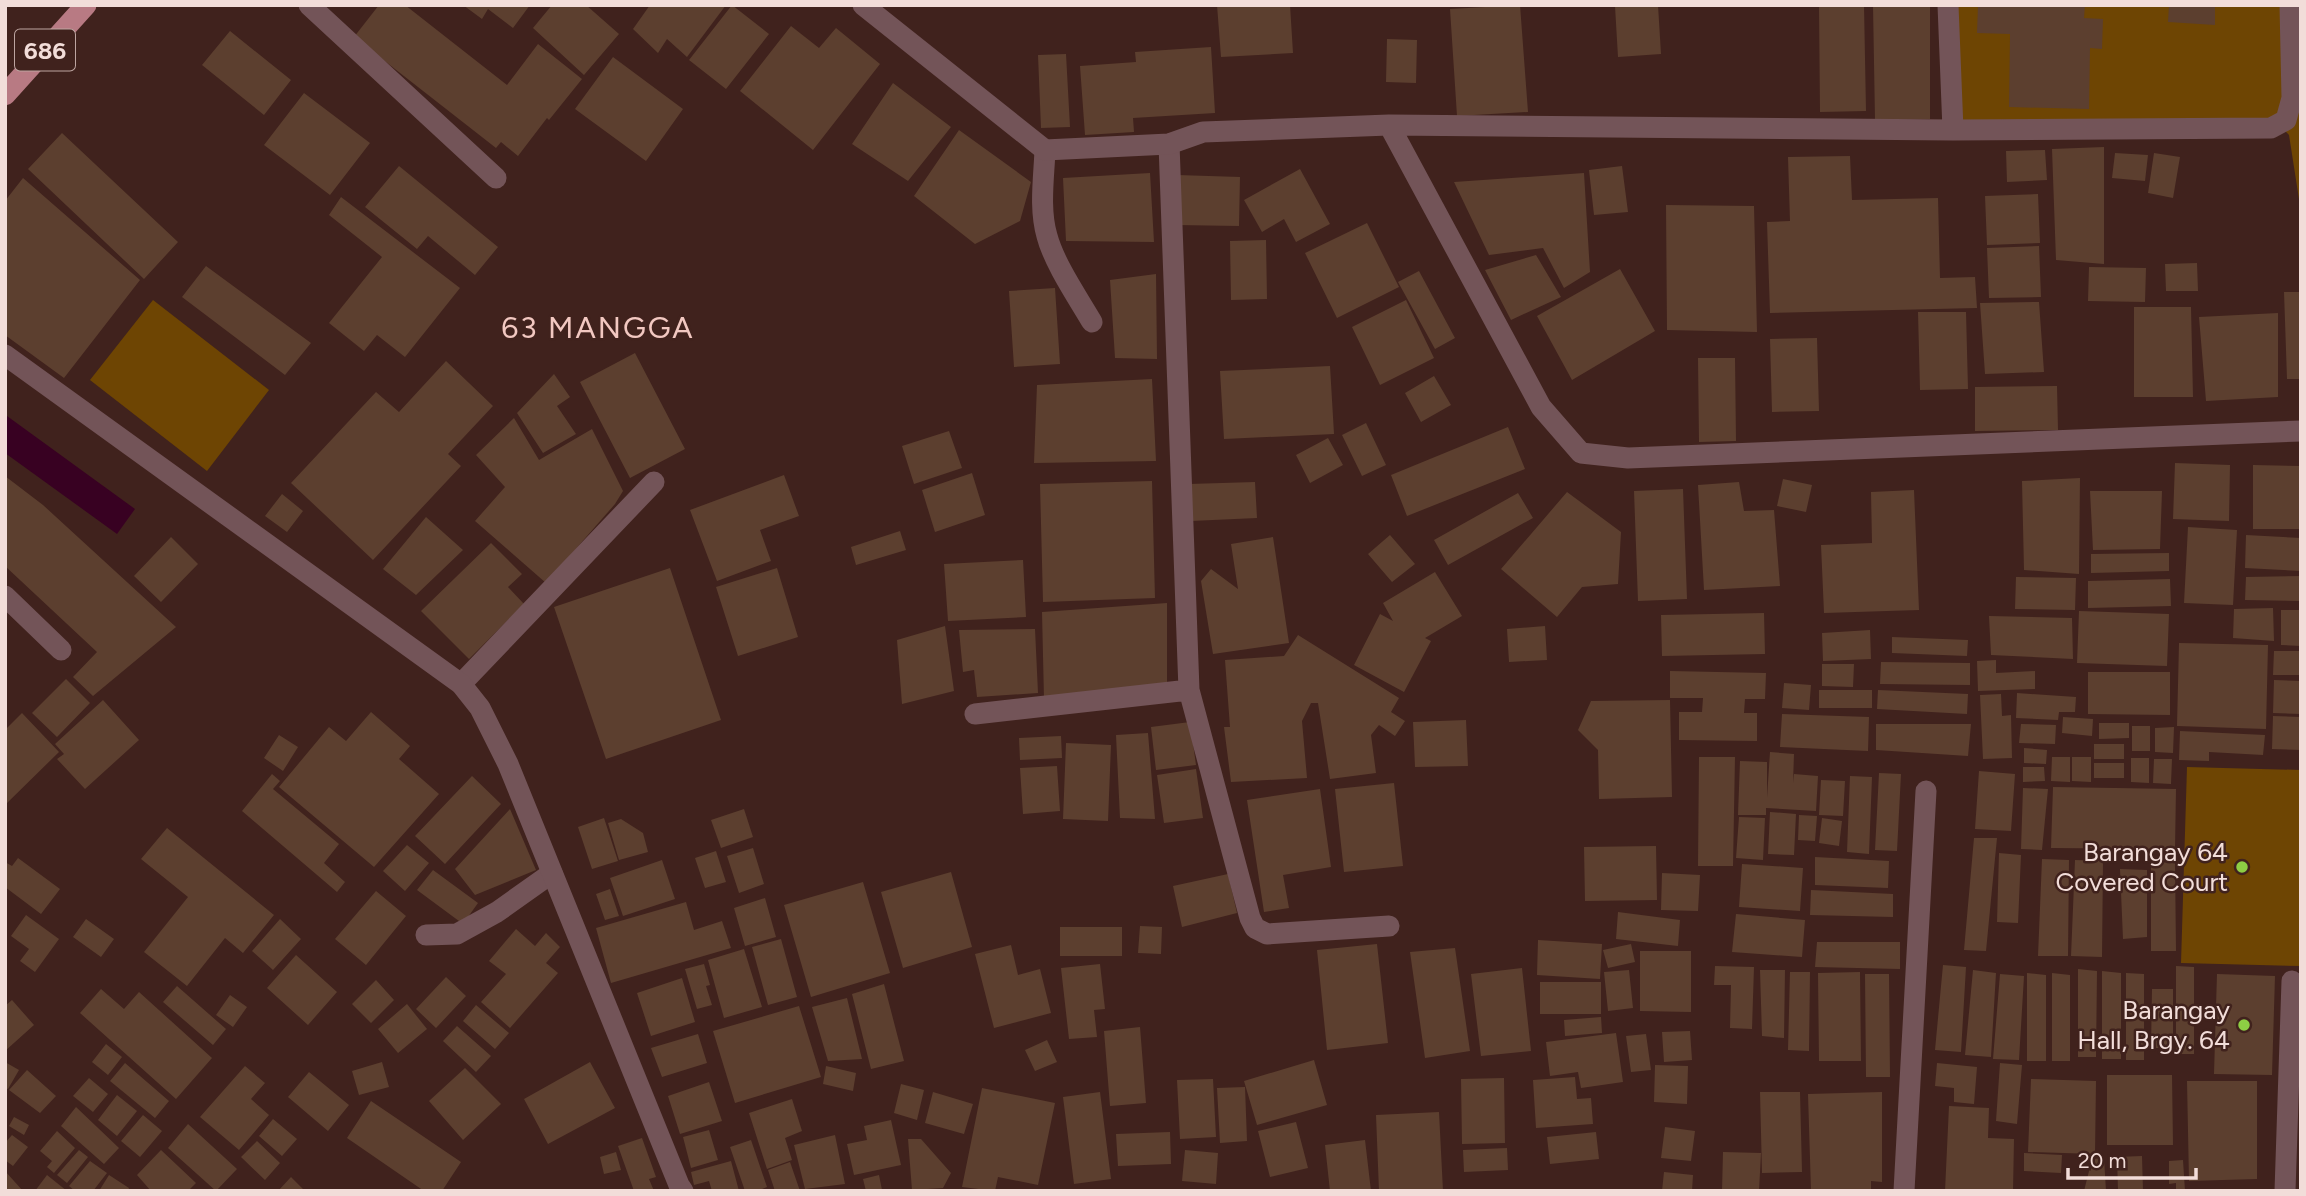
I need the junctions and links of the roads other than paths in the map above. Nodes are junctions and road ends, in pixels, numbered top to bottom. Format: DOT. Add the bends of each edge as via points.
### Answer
graph roads {
  1 [pos="86,5"];
  2 [pos="309,5"];
  3 [pos="863,5"];
  4 [pos="1948,5"];
  5 [pos="2290,5"];
  6 [pos="5,95"];
  7 [pos="1389,125"];
  8 [pos="1953,130"];
  9 [pos="1169,144"];
  10 [pos="1045,150"];
  11 [pos="496,178"];
  12 [pos="1093,322"];
  13 [pos="5,355"];
  14 [pos="2301,431"];
  15 [pos="654,482"];
  16 [pos="5,596"];
  17 [pos="61,650"];
  18 [pos="461,684"];
  19 [pos="1189,690"];
  20 [pos="975,714"];
  21 [pos="1926,791"];
  22 [pos="552,873"];
  23 [pos="1390,926"];
  24 [pos="426,935"];
  25 [pos="2291,982"];
  26 [pos="683,1191"];
  27 [pos="1904,1191"];
  28 [pos="2285,1191"];
  1 -- 6 [label="main road, 686"];
  2 -- 11 [label="street"];
  3 -- 10 [label="street"];
  4 -- 8 [label="street"];
  5 -- 8 [label="street" via="2292,98 2286,120 2271,128"];
  7 -- 8 [label="street"];
  7 -- 9 [label="street" via="1203,132"];
  7 -- 14 [label="street" via="1541,408 1581,453 1628,458"];
  9 -- 10 [label="street"];
  9 -- 19 [label="street"];
  10 -- 12 [label="street" via="1047,236"];
  13 -- 18 [label="street"];
  15 -- 18 [label="street"];
  16 -- 17 [label="street"];
  18 -- 22 [label="street" via="480,708 508,764"];
  19 -- 20 [label="street"];
  19 -- 23 [label="street" via="1255,928 1267,934"];
  21 -- 27 [label="street"];
  22 -- 24 [label="street" via="457,934"];
  22 -- 26 [label="street"];
  25 -- 28 [label="street"];
}
